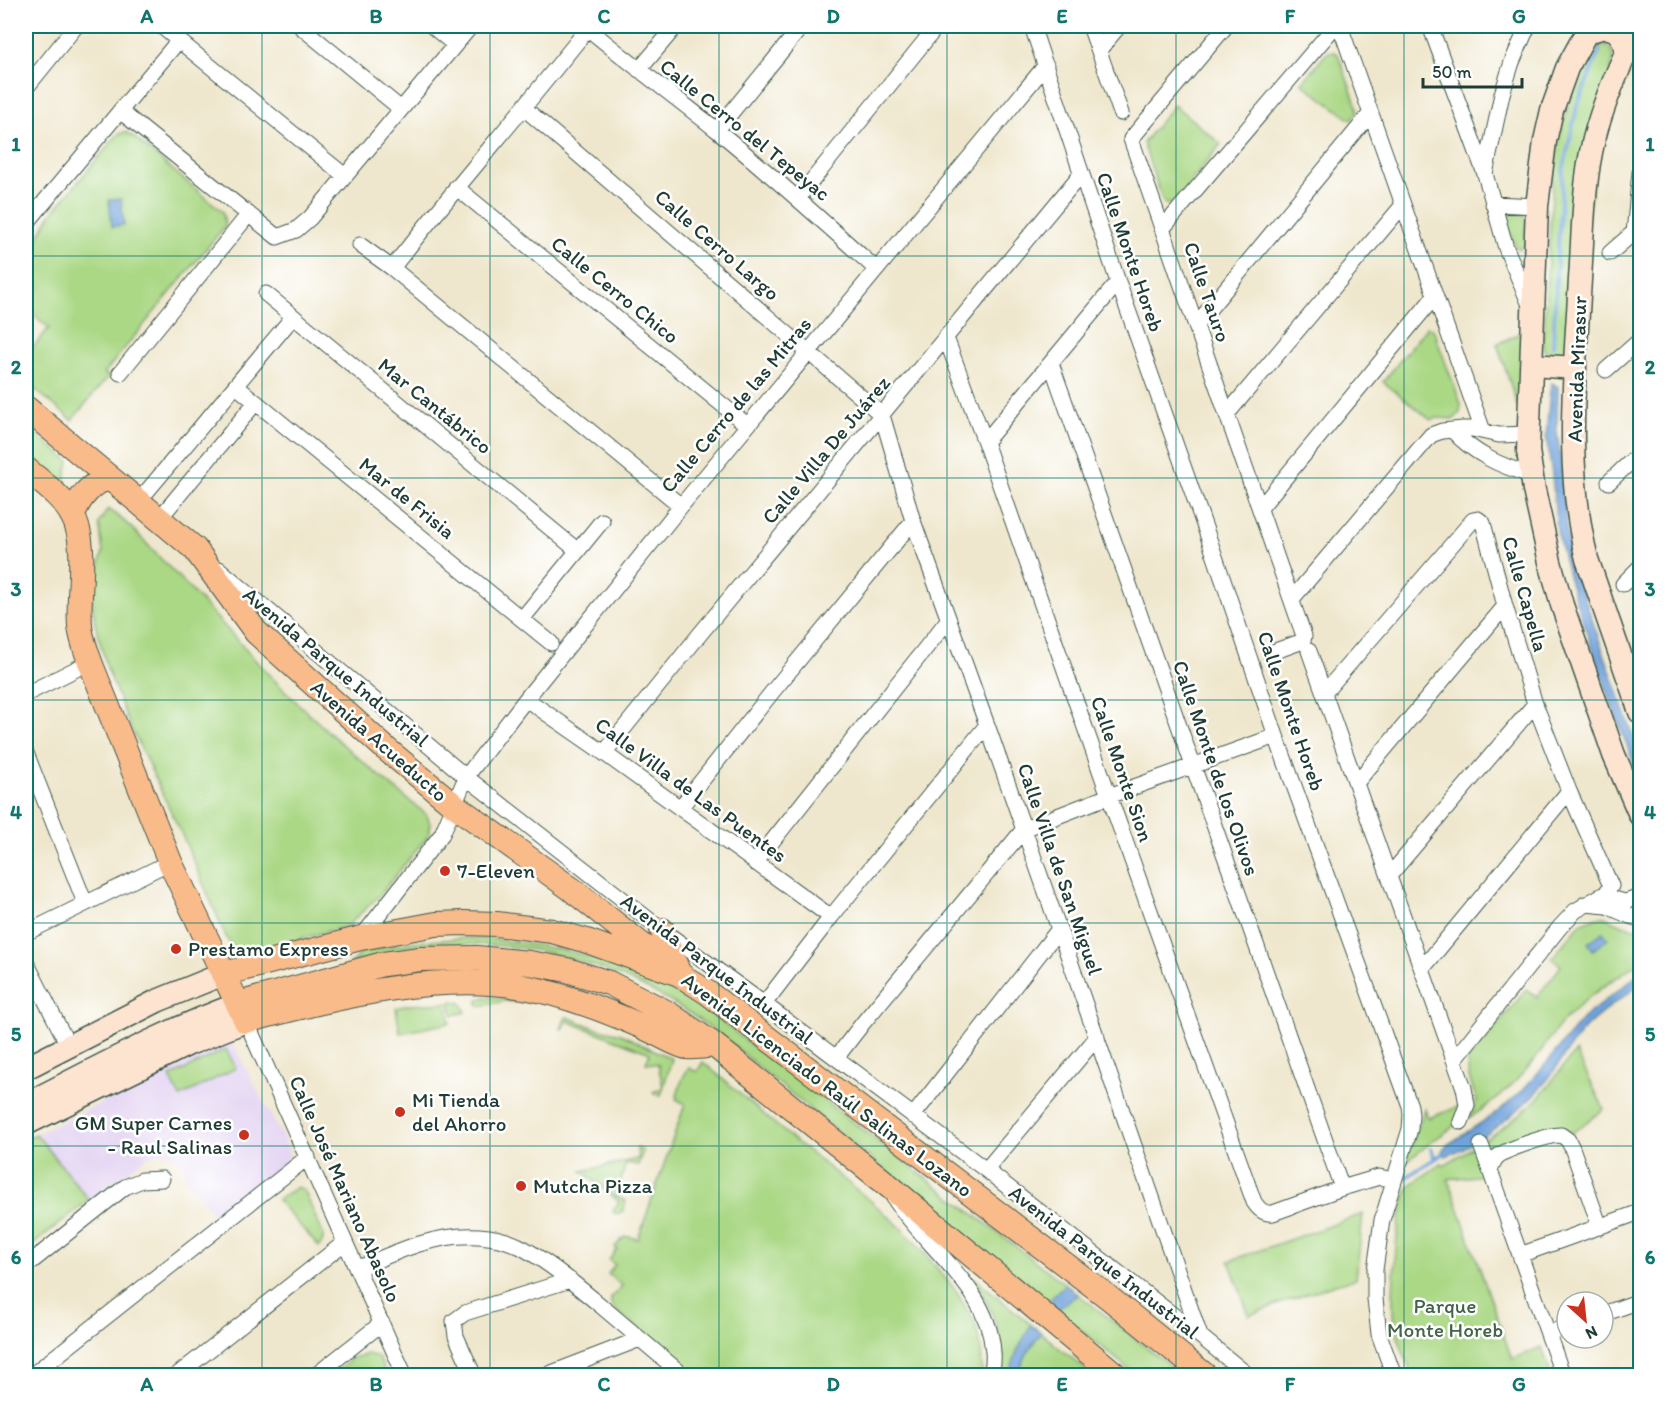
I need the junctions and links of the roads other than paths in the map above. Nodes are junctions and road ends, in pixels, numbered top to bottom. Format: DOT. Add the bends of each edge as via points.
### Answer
graph roads {
  1 [pos="76,26"];
  2 [pos="161,26"];
  3 [pos="300,26"];
  4 [pos="432,26"];
  5 [pos="471,26"];
  6 [pos="676,26"];
  7 [pos="802,26"];
  8 [pos="937,26"];
  9 [pos="1032,26"];
  10 [pos="1090,26"];
  11 [pos="1119,26"];
  12 [pos="1226,26"];
  13 [pos="1335,26"];
  14 [pos="1340,26"];
  15 [pos="1528,26"];
  16 [pos="1639,26"];
  17 [pos="586,27"];
  18 [pos="1433,28"];
  19 [pos="1588,30"];
  20 [pos="179,40"];
  21 [pos="455,45"];
  22 [pos="1099,50"];
  23 [pos="1631,53"];
  24 [pos="1046,65"];
  25 [pos="639,70"];
  26 [pos="26,88"];
  27 [pos="524,108"];
  28 [pos="401,109"];
  29 [pos="120,111"];
  30 [pos="1121,113"];
  31 [pos="1371,113"];
  32 [pos="717,130"];
  33 [pos="1641,172"];
  34 [pos="1081,174"];
  35 [pos="1485,174"];
  36 [pos="345,176"];
  37 [pos="456,187"];
  38 [pos="798,198"];
  39 [pos="1493,204"];
  40 [pos="1403,205"];
  41 [pos="1537,207"];
  42 [pos="249,214"];
  43 [pos="26,224"];
  44 [pos="1163,228"];
  45 [pos="1637,230"];
  46 [pos="360,245"];
  47 [pos="1611,253"];
  48 [pos="392,268"];
  49 [pos="876,269"];
  50 [pos="1118,282"];
  51 [pos="266,294"];
  52 [pos="1435,296"];
  53 [pos="1534,313"];
  54 [pos="293,317"];
  55 [pos="1196,324"];
  56 [pos="946,338"];
  57 [pos="1641,340"];
  58 [pos="808,351"];
  59 [pos="1051,363"];
  60 [pos="1532,365"];
  61 [pos="1575,368"];
  62 [pos="1606,369"];
  63 [pos="120,373"];
  64 [pos="236,386"];
  65 [pos="255,402"];
  66 [pos="26,408"];
  67 [pos="1227,414"];
  68 [pos="882,415"];
  69 [pos="747,425"];
  70 [pos="1452,430"];
  71 [pos="1483,431"];
  72 [pos="1528,434"];
  73 [pos="985,442"];
  74 [pos="1641,453"];
  75 [pos="86,458"];
  76 [pos="26,469"];
  77 [pos="1530,470"];
  78 [pos="108,477"];
  79 [pos="1609,482"];
  80 [pos="57,496"];
  81 [pos="138,502"];
  82 [pos="681,506"];
  83 [pos="1260,508"];
  84 [pos="73,515"];
  85 [pos="159,519"];
  86 [pos="602,521"];
  87 [pos="913,521"];
  88 [pos="195,549"];
  89 [pos="578,551"];
  90 [pos="1641,567"];
  91 [pos="1623,584"];
  92 [pos="1292,599"];
  93 [pos="1505,606"];
  94 [pos="522,619"];
  95 [pos="948,620"];
  96 [pos="551,643"];
  97 [pos="1309,651"];
  98 [pos="1270,653"];
  99 [pos="90,662"];
  100 [pos="1324,693"];
  101 [pos="26,694"];
  102 [pos="526,699"];
  103 [pos="1535,704"];
  104 [pos="1641,712"];
  105 [pos="987,725"];
  106 [pos="1276,736"];
  107 [pos="26,753"];
  108 [pos="604,753"];
  109 [pos="1193,766"];
  110 [pos="466,777"];
  111 [pos="1356,783"];
  112 [pos="1569,791"];
  113 [pos="1109,796"];
  114 [pos="454,805"];
  115 [pos="680,808"];
  116 [pos="1641,815"];
  117 [pos="1024,829"];
  118 [pos="170,862"];
  119 [pos="755,863"];
  120 [pos="1389,876"];
  121 [pos="1602,896"];
  122 [pos="1641,897"];
  123 [pos="85,903"];
  124 [pos="1585,904"];
  125 [pos="831,916"];
  126 [pos="1641,919"];
  127 [pos="1059,929"];
  128 [pos="662,930"];
  129 [pos="26,933"];
  130 [pos="361,938"];
  131 [pos="26,963"];
  132 [pos="1422,969"];
  133 [pos="223,974"];
  134 [pos="679,974"];
  135 [pos="284,990"];
  136 [pos="764,1004"];
  137 [pos="242,1012"];
  138 [pos="1097,1037"];
  139 [pos="714,1045"];
  140 [pos="69,1047"];
  141 [pos="836,1058"];
  142 [pos="1454,1060"];
  143 [pos="26,1068"];
  144 [pos="26,1104"];
  145 [pos="912,1116"];
  146 [pos="1461,1122"];
  147 [pos="26,1124"];
  148 [pos="1481,1145"];
  149 [pos="308,1157"];
  150 [pos="986,1170"];
  151 [pos="1490,1170"];
  152 [pos="162,1179"];
  153 [pos="1394,1180"];
  154 [pos="883,1181"];
  155 [pos="1342,1188"];
  156 [pos="1641,1212"];
  157 [pos="1600,1227"];
  158 [pos="344,1242"];
  159 [pos="1520,1255"];
  160 [pos="26,1266"];
  161 [pos="357,1269"];
  162 [pos="570,1280"];
  163 [pos="1641,1301"];
  164 [pos="1615,1310"];
  165 [pos="382,1323"];
  166 [pos="1555,1331"];
  167 [pos="1548,1333"];
  168 [pos="1200,1336"];
  169 [pos="640,1339"];
  170 [pos="31,1376"];
  171 [pos="176,1376"];
  172 [pos="315,1376"];
  173 [pos="405,1376"];
  174 [pos="474,1376"];
  175 [pos="544,1376"];
  176 [pos="684,1376"];
  177 [pos="992,1376"];
  178 [pos="1117,1376"];
  179 [pos="1206,1376"];
  180 [pos="1249,1376"];
  181 [pos="1394,1376"];
  182 [pos="1563,1376"];
  1 -- 26 [label="street"];
  2 -- 20 [label="street"];
  3 -- 28 [label="street"];
  4 -- 21 [label="street"];
  5 -- 21 [label="street"];
  6 -- 25 [label="street"];
  7 -- 32 [label="street"];
  8 -- 38 [label="street"];
  9 -- 24 [label="street, Calle Monte Horeb"];
  10 -- 22 [label="street"];
  11 -- 22 [label="street"];
  12 -- 44 [label="street, Calle Tauro" via="1132,136"];
  13 -- 44 [label="street"];
  14 -- 31 [label="street"];
  15 -- 35 [label="street" via="1502,94"];
  16 -- 23 [label="street, Avenida Mirasur"];
  17 -- 25 [label="street, Calle Cerro del Tepeyac"];
  17 -- 27 [label="street"];
  18 -- 35 [label="street"];
  19 -- 23 [label="street" via="1615,31"];
  19 -- 41 [label="street" via="1567,68 1552,110"];
  20 -- 29 [label="street"];
  20 -- 36 [label="street"];
  21 -- 28 [label="street"];
  22 -- 30 [label="street"];
  23 -- 61 [label="street, Avenida Mirasur" via="1594,141 1584,222"];
  24 -- 34 [label="street, Calle Monte Horeb"];
  24 -- 49 [label="street, Calle Cerro de las Mitras"];
  25 -- 32 [label="street, Calle Cerro del Tepeyac"];
  27 -- 37 [label="street"];
  27 -- 58 [label="street, Calle Cerro Largo"];
  28 -- 36 [label="street"];
  29 -- 42 [label="street"];
  29 -- 43 [label="street"];
  31 -- 40 [label="street"];
  31 -- 55 [label="street"];
  32 -- 38 [label="street, Calle Cerro del Tepeyac"];
  33 -- 45 [label="street"];
  34 -- 50 [label="street, Calle Monte Horeb"];
  34 -- 56 [label="street, Calle Villa De Juárez"];
  35 -- 39 [label="street"];
  36 -- 42 [label="street" via="296,230 277,237"];
  37 -- 48 [label="street"];
  37 -- 69 [label="street, Calle Cerro Chico"];
  38 -- 49 [label="street, Calle Cerro del Tepeyac"];
  39 -- 41 [label="street"];
  39 -- 53 [label="street" via="1506,248"];
  40 -- 52 [label="street"];
  40 -- 67 [label="street"];
  41 -- 53 [label="street"];
  42 -- 63 [label="street"];
  44 -- 55 [label="street, Calle Tauro"];
  45 -- 47 [label="street"];
  46 -- 48 [label="street"];
  48 -- 82 [label="street"];
  49 -- 58 [label="street, Calle Cerro de las Mitras"];
  50 -- 59 [label="street"];
  50 -- 106 [label="street, Calle Monte Horeb"];
  51 -- 54 [label="street, Mar Cantábrico"];
  52 -- 71 [label="street"];
  52 -- 83 [label="street"];
  53 -- 60 [label="street"];
  54 -- 64 [label="street"];
  54 -- 89 [label="street, Mar Cantábrico"];
  55 -- 67 [label="street, Calle Tauro"];
  56 -- 68 [label="street, Calle Villa De Juárez"];
  56 -- 73 [label="street, Calle Monte Sion"];
  57 -- 62 [label="street"];
  58 -- 68 [label="street, Calle Cerro Largo"];
  58 -- 69 [label="street, Calle Cerro de las Mitras"];
  59 -- 73 [label="street"];
  59 -- 109 [label="street, Calle Monte de los Olivos"];
  60 -- 61 [label="street"];
  60 -- 72 [label="street"];
  61 -- 104 [label="street, Avenida Mirasur" via="1573,460 1581,535"];
  64 -- 65 [label="street, Mar de Frisia"];
  64 -- 81 [label="street"];
  65 -- 85 [label="street"];
  65 -- 94 [label="street, Mar de Frisia"];
  66 -- 75 [label="main road, Avenida Acueducto"];
  67 -- 83 [label="street, Calle Tauro"];
  68 -- 87 [label="street, Calle Villa de San Miguel"];
  68 -- 108 [label="street, Calle Villa De Juárez"];
  69 -- 82 [label="street, Calle Cerro de las Mitras"];
  70 -- 71 [label="street"];
  70 -- 77 [label="street" via="1471,449 1509,468"];
  70 -- 92 [label="street" via="1428,437"];
  71 -- 72 [label="street"];
  72 -- 77 [label="street"];
  73 -- 113 [label="street, Calle Monte Sion"];
  74 -- 79 [label="street"];
  75 -- 78 [label="main road, Avenida Acueducto"];
  75 -- 80 [label="main road" via="80,483"];
  76 -- 80 [label="main road"];
  77 -- 116 [label="street" via="1550,562 1574,642 1614,755"];
  78 -- 81 [label="main road, Avenida Acueducto"];
  78 -- 84 [label="main road" via="90,488 77,503"];
  80 -- 84 [label="main road"];
  81 -- 85 [label="main road, Avenida Acueducto"];
  82 -- 102 [label="street, Calle Cerro de las Mitras"];
  83 -- 92 [label="street, Calle Tauro"];
  84 -- 99 [label="main road" via="80,538 80,628"];
  85 -- 88 [label="main road, Avenida Acueducto"];
  86 -- 89 [label="street"];
  87 -- 95 [label="street, Calle Villa de San Miguel"];
  87 -- 115 [label="street"];
  88 -- 110 [label="street, Avenida Parque Industrial"];
  88 -- 114 [label="main road, Avenida Acueducto" via="256,632"];
  89 -- 94 [label="street"];
  90 -- 91 [label="street"];
  92 -- 98 [label="street, Calle Tauro" via="1304,639"];
  93 -- 100 [label="street, Calle Capella" via="1484,523 1473,520"];
  93 -- 103 [label="street, Calle Capella"];
  93 -- 111 [label="street"];
  94 -- 96 [label="street, Mar de Frisia"];
  95 -- 105 [label="street, Calle Villa de San Miguel"];
  95 -- 119 [label="street"];
  97 -- 100 [label="street"];
  99 -- 101 [label="street"];
  99 -- 118 [label="main road"];
  100 -- 111 [label="street"];
  102 -- 108 [label="street, Calle Villa de Las Puentes"];
  102 -- 110 [label="street, Calle Cerro de las Mitras"];
  103 -- 112 [label="street, Calle Capella"];
  103 -- 120 [label="street"];
  105 -- 117 [label="street, Calle Villa de San Miguel"];
  105 -- 125 [label="street"];
  106 -- 109 [label="street"];
  106 -- 153 [label="street, Calle Monte Horeb" via="1411,1110 1410,1129"];
  107 -- 123 [label="street"];
  108 -- 115 [label="street, Calle Villa de Las Puentes"];
  109 -- 113 [label="street"];
  109 -- 155 [label="street, Calle Monte de los Olivos"];
  110 -- 114 [label="street, Calle Cerro de las Mitras"];
  110 -- 128 [label="street, Avenida Parque Industrial"];
  111 -- 120 [label="street"];
  112 -- 121 [label="street, Calle Capella" via="1610,882"];
  112 -- 132 [label="street"];
  113 -- 117 [label="street"];
  113 -- 155 [label="street, Calle Monte Sion" via="1254,1202 1262,1211 1274,1213"];
  114 -- 130 [label="street, Calle Cerro de las Mitras" via="442,834"];
  114 -- 134 [label="main road, Avenida Acueducto" via="570,888"];
  115 -- 119 [label="street, Calle Villa de Las Puentes"];
  117 -- 127 [label="street, Calle Villa de San Miguel"];
  117 -- 141 [label="street"];
  118 -- 123 [label="street"];
  118 -- 133 [label="main road"];
  119 -- 125 [label="street, Calle Villa de Las Puentes"];
  120 -- 132 [label="street"];
  121 -- 122 [label="street" via="1625,902"];
  121 -- 124 [label="street"];
  123 -- 129 [label="street"];
  124 -- 126 [label="street" via="1607,906"];
  124 -- 142 [label="street" via="1560,927"];
  125 -- 136 [label="street"];
  127 -- 138 [label="street, Calle Villa de San Miguel"];
  127 -- 145 [label="street"];
  128 -- 134 [label="main road"];
  128 -- 136 [label="street, Avenida Parque Industrial"];
  130 -- 133 [label="main road, Avenida Licenciado Raúl Salinas Lozano"];
  130 -- 134 [label="main road, Avenida Licenciado Raúl Salinas Lozano" via="436,924 508,925 587,941"];
  130 -- 135 [label="main road" via="338,965 298,977"];
  131 -- 140 [label="street"];
  132 -- 142 [label="street"];
  133 -- 137 [label="main road"];
  133 -- 140 [label="street, Avenida Licenciado Raúl Salinas Lozano" via="157,1001"];
  134 -- 179 [label="main road, Avenida Licenciado Raúl Salinas Lozano" via="1070,1268"];
  135 -- 137 [label="main road"];
  135 -- 139 [label="main road, Avenida Licenciado Raúl Salinas Lozano" via="420,958 530,963 609,983 666,1012"];
  136 -- 141 [label="street, Avenida Parque Industrial"];
  137 -- 139 [label="main road" via="413,987 467,982 505,984 533,988 610,1013 686,1047"];
  137 -- 144 [label="street" via="203,1017"];
  137 -- 147 [label="street" via="189,1044"];
  137 -- 149 [label="street, Calle José Mariano Abasolo"];
  138 -- 150 [label="street"];
  138 -- 168 [label="street, Calle Villa de San Miguel"];
  139 -- 154 [label="main road, Avenida Licenciado Raúl Salinas Lozano"];
  140 -- 143 [label="street, Avenida Licenciado Raúl Salinas Lozano"];
  141 -- 145 [label="street, Avenida Parque Industrial"];
  142 -- 146 [label="street" via="1467,1101"];
  145 -- 150 [label="street, Avenida Parque Industrial"];
  148 -- 151 [label="street"];
  149 -- 158 [label="street, Calle José Mariano Abasolo"];
  149 -- 170 [label="street"];
  150 -- 168 [label="street, Avenida Parque Industrial"];
  151 -- 157 [label="street" via="1503,1153 1561,1135 1572,1148"];
  151 -- 159 [label="street"];
  152 -- 160 [label="street" via="142,1180 125,1187"];
  153 -- 155 [label="street" via="1379,1177"];
  153 -- 181 [label="street, Calle Monte Horeb" via="1376,1257 1375,1299 1379,1334"];
  154 -- 177 [label="street" via="904,1214 977,1302 989,1329"];
  154 -- 178 [label="main road, Avenida Licenciado Raúl Salinas Lozano"];
  156 -- 157 [label="street"];
  157 -- 159 [label="street"];
  158 -- 161 [label="street, Calle José Mariano Abasolo"];
  158 -- 171 [label="street"];
  159 -- 167 [label="street"];
  161 -- 162 [label="street" via="426,1242 479,1236 522,1247"];
  161 -- 165 [label="street, Calle José Mariano Abasolo"];
  162 -- 169 [label="street"];
  162 -- 174 [label="street" via="465,1313 454,1321 456,1336"];
  163 -- 164 [label="street"];
  165 -- 172 [label="street"];
  165 -- 173 [label="street, Calle José Mariano Abasolo"];
  166 -- 167 [label="street"];
  167 -- 182 [label="street"];
  168 -- 180 [label="street, Avenida Parque Industrial"];
  169 -- 175 [label="street"];
  169 -- 176 [label="street"];
}
